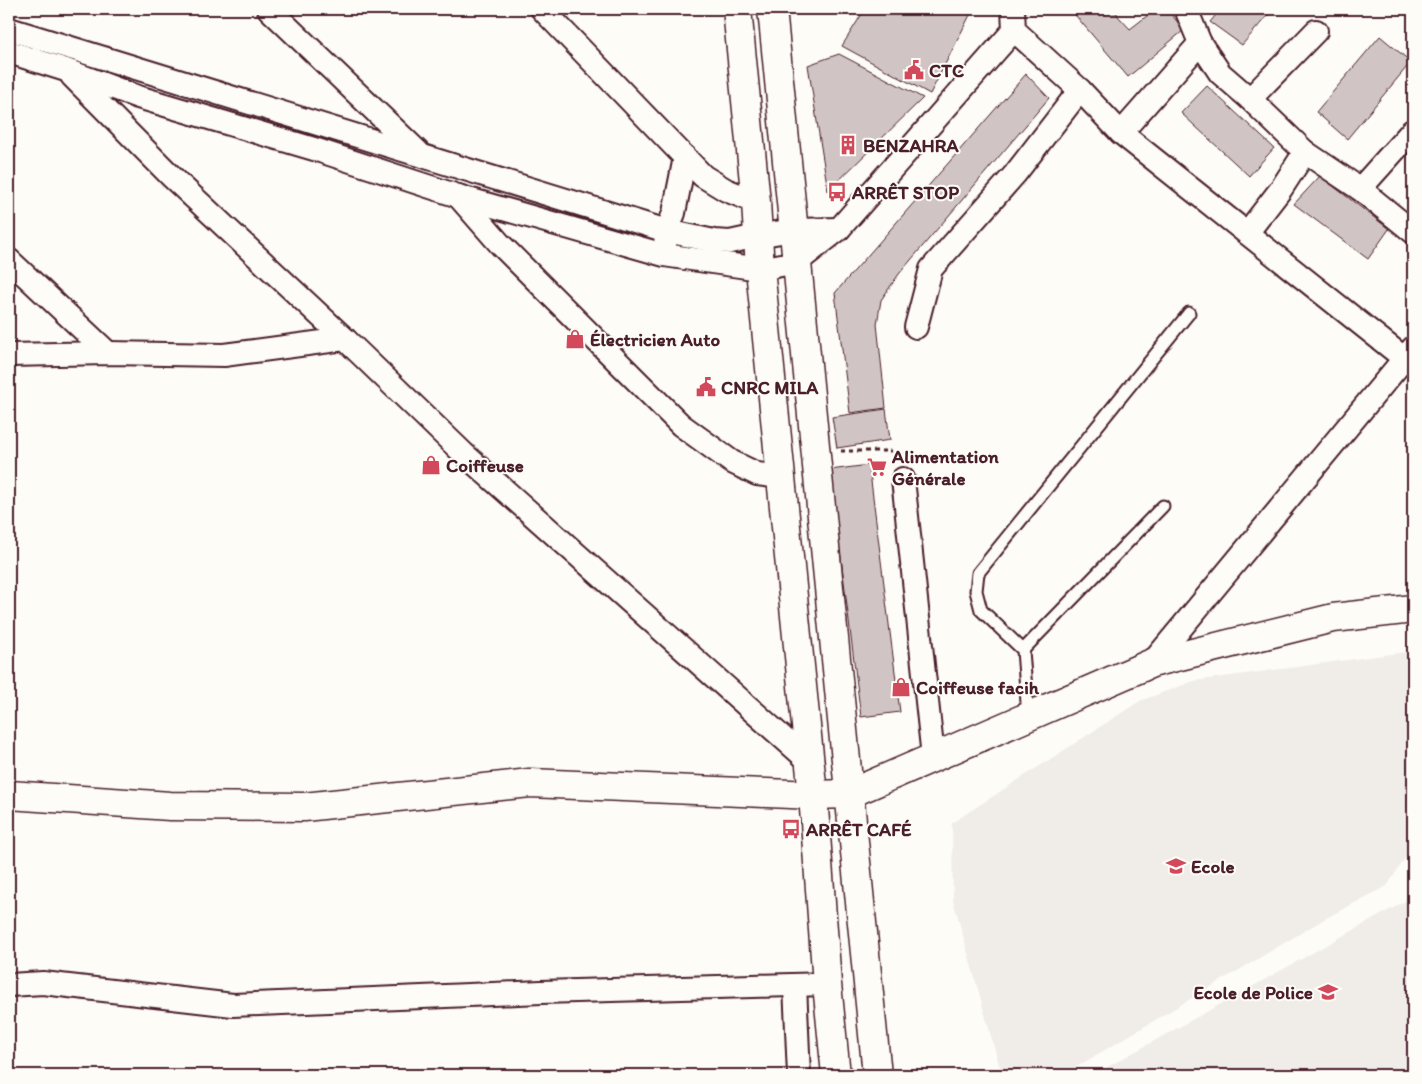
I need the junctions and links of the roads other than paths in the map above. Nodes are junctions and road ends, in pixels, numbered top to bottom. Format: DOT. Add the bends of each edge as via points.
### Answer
graph roads {
  1 [pos="269,9"];
  2 [pos="542,9"];
  3 [pos="737,9"];
  4 [pos="772,9"];
  5 [pos="1186,9"];
  6 [pos="9,18"];
  7 [pos="1014,20"];
  8 [pos="1316,31"];
  9 [pos="17,32"];
  10 [pos="1200,43"];
  11 [pos="9,52"];
  12 [pos="66,70"];
  13 [pos="1080,90"];
  14 [pos="1250,99"];
  15 [pos="1412,131"];
  16 [pos="1121,133"];
  17 [pos="1305,152"];
  18 [pos="423,156"];
  19 [pos="685,157"];
  20 [pos="1360,189"];
  21 [pos="458,196"];
  22 [pos="756,202"];
  23 [pos="839,229"];
  24 [pos="793,230"];
  25 [pos="668,231"];
  26 [pos="1413,232"];
  27 [pos="1246,233"];
  28 [pos="757,236"];
  29 [pos="664,255"];
  30 [pos="9,260"];
  31 [pos="796,262"];
  32 [pos="760,269"];
  33 [pos="1189,313"];
  34 [pos="916,327"];
  35 [pos="345,339"];
  36 [pos="108,353"];
  37 [pos="1409,354"];
  38 [pos="9,355"];
  39 [pos="781,477"];
  40 [pos="903,479"];
  41 [pos="1163,506"];
  42 [pos="1413,609"];
  43 [pos="1023,650"];
  44 [pos="1152,663"];
  45 [pos="1028,716"];
  46 [pos="933,757"];
  47 [pos="809,761"];
  48 [pos="849,794"];
  49 [pos="9,795"];
  50 [pos="813,795"];
  51 [pos="827,984"];
  52 [pos="9,985"];
  53 [pos="795,985"];
  54 [pos="799,1075"];
  55 [pos="836,1075"];
  56 [pos="877,1075"];
  1 -- 18 [label="street"];
  2 -- 19 [label="street"];
  3 -- 22 [label="main road"];
  4 -- 24 [label="main road"];
  5 -- 10 [label="street"];
  6 -- 9 [label="street"];
  7 -- 13 [label="street"];
  7 -- 23 [label="street"];
  8 -- 14 [label="street"];
  9 -- 12 [label="street"];
  9 -- 18 [label="street"];
  10 -- 14 [label="street" via="1220,73"];
  10 -- 16 [label="street"];
  11 -- 12 [label="street"];
  12 -- 21 [label="street" via="138,97"];
  12 -- 35 [label="street" via="172,177"];
  13 -- 16 [label="street"];
  13 -- 34 [label="street" via="1015,174 931,269"];
  14 -- 17 [label="street"];
  15 -- 20 [label="street"];
  16 -- 27 [label="street"];
  17 -- 20 [label="street"];
  17 -- 27 [label="street"];
  18 -- 21 [label="street"];
  18 -- 25 [label="street"];
  19 -- 22 [label="street" via="703,176"];
  19 -- 25 [label="street"];
  20 -- 26 [label="street"];
  21 -- 29 [label="street"];
  21 -- 39 [label="street" via="500,244 681,425 732,462 756,474"];
  22 -- 28 [label="main road"];
  23 -- 24 [label="street"];
  23 -- 31 [label="street"];
  24 -- 28 [label="street"];
  24 -- 31 [label="main road"];
  25 -- 28 [label="street" via="730,242"];
  25 -- 29 [label="street"];
  27 -- 37 [label="street"];
  28 -- 32 [label="main road"];
  29 -- 32 [label="street"];
  30 -- 36 [label="street"];
  31 -- 32 [label="street"];
  31 -- 48 [label="main road"];
  32 -- 39 [label="main road"];
  33 -- 43 [label="lane" via="978,573 976,591 981,610"];
  35 -- 36 [label="street" via="224,355"];
  35 -- 47 [label="street" via="464,454"];
  36 -- 38 [label="street"];
  37 -- 44 [label="street"];
  39 -- 47 [label="main road"];
  40 -- 46 [label="street"];
  41 -- 43 [label="lane"];
  42 -- 44 [label="main road" via="1333,618"];
  43 -- 45 [label="lane"];
  44 -- 45 [label="main road"];
  45 -- 46 [label="main road"];
  46 -- 48 [label="main road"];
  47 -- 50 [label="main road"];
  48 -- 50 [label="main road"];
  48 -- 56 [label="main road"];
  49 -- 50 [label="main road" via="170,806 304,807 530,783"];
  50 -- 51 [label="main road"];
  51 -- 53 [label="street"];
  51 -- 55 [label="main road"];
  52 -- 53 [label="street" via="43,983 233,1005"];
  53 -- 54 [label="street"];
}
